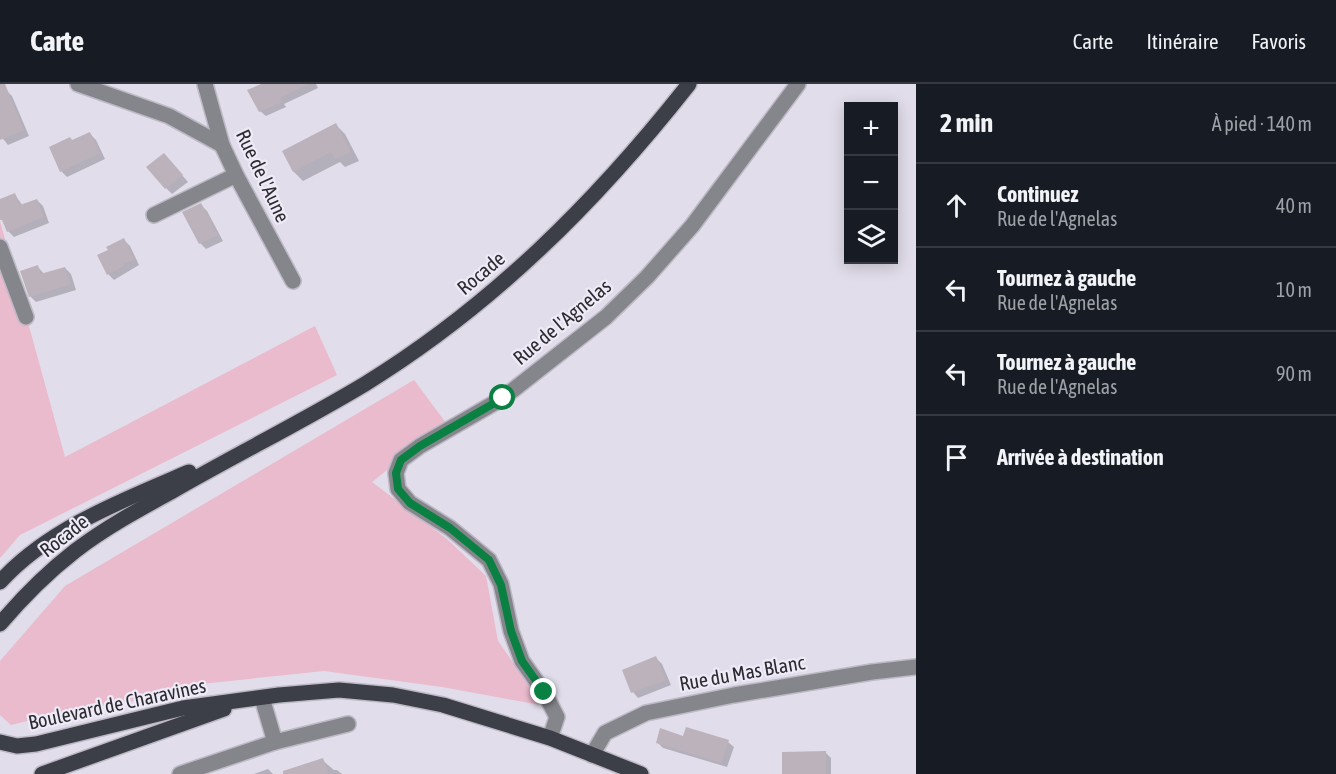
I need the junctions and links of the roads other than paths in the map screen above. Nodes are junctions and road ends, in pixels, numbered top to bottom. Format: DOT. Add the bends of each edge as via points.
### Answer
graph roads {
  1 [pos="78,84"];
  2 [pos="205,84"];
  3 [pos="689,84"];
  4 [pos="798,84"];
  5 [pos="222,145"];
  6 [pos="236,176"];
  7 [pos="154,215"];
  8 [pos="0,247"];
  9 [pos="293,281"];
  10 [pos="26,317"];
  11 [pos="258,442"];
  12 [pos="0,582"];
  13 [pos="0,624"];
  14 [pos="916,668"];
  15 [pos="262,698"];
  16 [pos="244,701"];
  17 [pos="348,724"];
  18 [pos="550,738"];
  19 [pos="0,742"];
  20 [pos="275,742"];
  21 [pos="592,755"];
  22 [pos="42,774"];
  23 [pos="180,774"];
  24 [pos="641,774"];
  1 -- 5 [label="street" via="169,116"];
  2 -- 5 [label="street, Rue de l'Aune"];
  3 -- 11 [label="main road, Rocade" via="600,190 514,274 418,349 364,384"];
  4 -- 18 [label="street, Rue de l'Agnelas" via="692,226 606,317 503,398 401,460 396,473 398,489 410,503 450,528 489,560 501,585 522,661 557,717"];
  5 -- 6 [label="street, Rue de l'Aune"];
  6 -- 7 [label="street"];
  6 -- 9 [label="street, Rue de l'Aune"];
  8 -- 10 [label="street"];
  11 -- 12 [label="main road, Rocade" via="87,519 28,556"];
  11 -- 13 [label="main road, Rocade" via="115,523 82,546"];
  14 -- 21 [label="street, Rue du Mas Blanc" via="768,689 646,713 605,733"];
  15 -- 16 [label="main road, Boulevard de Charavines"];
  15 -- 18 [label="main road, Boulevard de Charavines" via="339,690 393,696 443,705"];
  15 -- 20 [label="street"];
  16 -- 19 [label="main road, Boulevard de Charavines" via="183,708 36,744 17,746"];
  16 -- 22 [label="main road, Boulevard de Charavines"];
  17 -- 20 [label="street"];
  18 -- 21 [label="main road, Boulevard de Charavines"];
  20 -- 23 [label="street"];
  21 -- 24 [label="main road, Boulevard de Charavines"];
}
